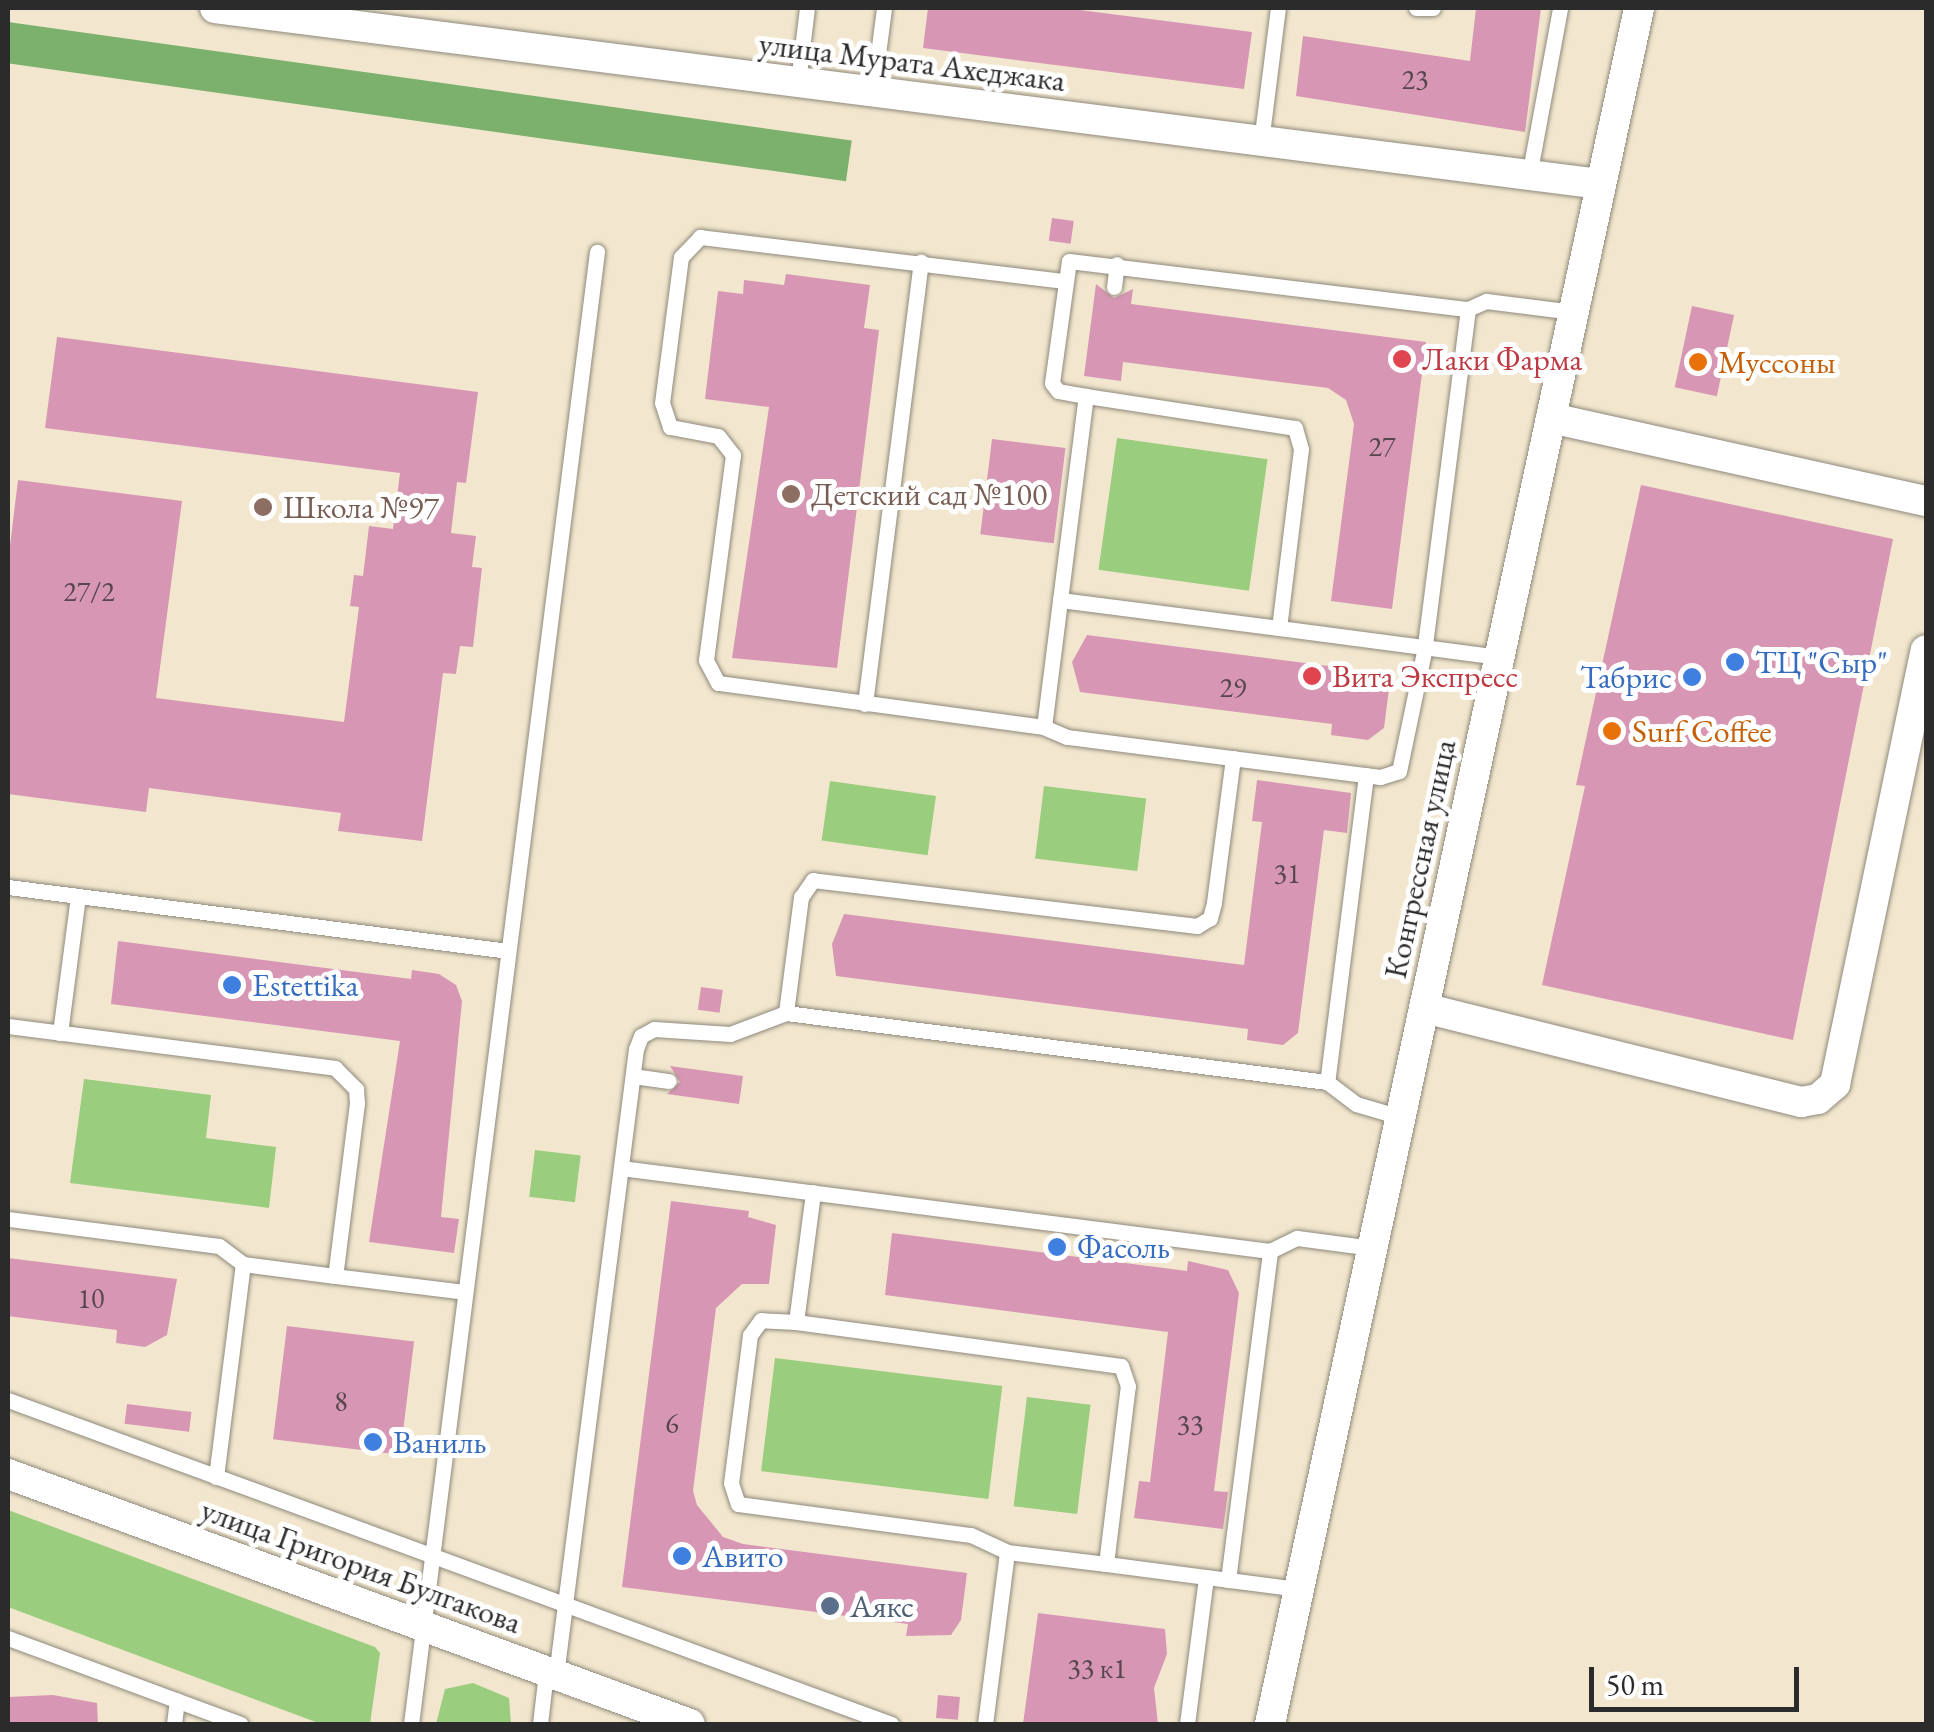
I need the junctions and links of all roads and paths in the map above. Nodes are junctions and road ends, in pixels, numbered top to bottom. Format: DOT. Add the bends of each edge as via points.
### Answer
graph roads {
  1 [pos="215,8"];
  2 [pos="807,8"];
  3 [pos="884,8"];
  4 [pos="1278,8"];
  5 [pos="1416,8"];
  6 [pos="1433,8"];
  7 [pos="1560,8"];
  8 [pos="1639,10"];
  9 [pos="798,82"];
  10 [pos="873,92"];
  11 [pos="1260,142"];
  12 [pos="1529,176"];
  13 [pos="1601,184"];
  14 [pos="597,252"];
  15 [pos="921,262"];
  16 [pos="1117,264"];
  17 [pos="1064,280"];
  18 [pos="1114,287"];
  19 [pos="1468,309"];
  20 [pos="1573,312"];
  21 [pos="1086,396"];
  22 [pos="1551,418"];
  23 [pos="1926,502"];
  24 [pos="1060,600"];
  25 [pos="1278,628"];
  26 [pos="1425,647"];
  27 [pos="1926,650"];
  28 [pos="1499,656"];
  29 [pos="865,704"];
  30 [pos="1044,727"];
  31 [pos="1233,758"];
  32 [pos="1366,775"];
  33 [pos="8,887"];
  34 [pos="78,896"];
  35 [pos="508,951"];
  36 [pos="1424,1008"];
  37 [pos="786,1013"];
  38 [pos="8,1026"];
  39 [pos="60,1033"];
  40 [pos="633,1076"];
  41 [pos="668,1080"];
  42 [pos="1327,1082"];
  43 [pos="1400,1117"];
  44 [pos="621,1168"];
  45 [pos="813,1192"];
  46 [pos="8,1219"];
  47 [pos="1372,1248"];
  48 [pos="1270,1251"];
  49 [pos="243,1264"];
  50 [pos="335,1276"];
  51 [pos="465,1292"];
  52 [pos="796,1322"];
  53 [pos="8,1400"];
  54 [pos="8,1474"];
  55 [pos="216,1476"];
  56 [pos="1007,1552"];
  57 [pos="432,1556"];
  58 [pos="1106,1564"];
  59 [pos="1206,1577"];
  60 [pos="1228,1580"];
  61 [pos="1300,1589"];
  62 [pos="566,1605"];
  63 [pos="422,1627"];
  64 [pos="8,1638"];
  65 [pos="551,1673"];
  66 [pos="177,1700"];
  67 [pos="174,1724"];
  68 [pos="242,1724"];
  69 [pos="411,1724"];
  70 [pos="540,1724"];
  71 [pos="690,1724"];
  72 [pos="891,1724"];
  73 [pos="985,1724"];
  74 [pos="1187,1724"];
  75 [pos="1270,1724"];
  1 -- 9 [label="street, улица Мурата Ахеджака"];
  2 -- 9 [label="lane"];
  3 -- 10 [label="lane"];
  4 -- 11 [label="lane"];
  5 -- 6 [label="lane"];
  7 -- 12 [label="lane"];
  8 -- 13 [label="street, Конгрессная улица"];
  9 -- 10 [label="street, улица Мурата Ахеджака"];
  10 -- 11 [label="street, улица Мурата Ахеджака"];
  11 -- 12 [label="street, улица Мурата Ахеджака"];
  12 -- 13 [label="street, улица Мурата Ахеджака"];
  13 -- 20 [label="street, Конгрессная улица"];
  14 -- 35 [label="lane"];
  15 -- 17 [label="lane"];
  15 -- 29 [label="lane"];
  15 -- 29 [label="lane" via="715,236 687,244 662,404 670,428 718,436 733,456 710,675 728,686"];
  16 -- 17 [label="lane" via="1069,262"];
  16 -- 18 [label="lane"];
  16 -- 19 [label="lane"];
  17 -- 21 [label="lane" via="1052,384 1064,394"];
  19 -- 20 [label="lane" via="1486,301"];
  19 -- 26 [label="lane"];
  20 -- 22 [label="street, Конгрессная улица"];
  21 -- 24 [label="lane"];
  21 -- 25 [label="lane" via="1295,428 1302,449"];
  22 -- 23 [label="street"];
  22 -- 28 [label="street, Конгрессная улица"];
  24 -- 25 [label="lane"];
  24 -- 30 [label="lane"];
  25 -- 26 [label="lane"];
  26 -- 28 [label="lane"];
  26 -- 32 [label="lane" via="1399,771"];
  27 -- 36 [label="street" via="1835,1084 1818,1099 1800,1102"];
  28 -- 36 [label="street, Конгрессная улица"];
  29 -- 30 [label="lane"];
  30 -- 31 [label="lane" via="1067,737"];
  31 -- 32 [label="lane"];
  31 -- 37 [label="lane" via="1214,903 1210,918 1197,926 813,880 801,896"];
  32 -- 42 [label="lane" via="1355,814"];
  33 -- 34 [label="lane"];
  34 -- 35 [label="lane"];
  34 -- 39 [label="lane"];
  35 -- 51 [label="lane" via="464,1237"];
  36 -- 43 [label="street, Конгрессная улица"];
  37 -- 40 [label="lane" via="730,1034 654,1030 641,1036"];
  37 -- 42 [label="lane"];
  38 -- 39 [label="lane"];
  39 -- 50 [label="lane" via="334,1068 347,1076 357,1103"];
  40 -- 41 [label="lane"];
  40 -- 44 [label="lane"];
  42 -- 43 [label="lane" via="1356,1104"];
  43 -- 47 [label="street, Конгрессная улица"];
  44 -- 45 [label="lane"];
  44 -- 62 [label="lane"];
  45 -- 48 [label="lane"];
  45 -- 52 [label="lane"];
  46 -- 49 [label="lane" via="219,1246"];
  47 -- 48 [label="lane" via="1288,1238"];
  47 -- 61 [label="street, Конгрессная улица"];
  48 -- 60 [label="lane"];
  49 -- 50 [label="lane"];
  49 -- 55 [label="lane"];
  50 -- 51 [label="lane"];
  51 -- 57 [label="lane"];
  52 -- 56 [label="lane" via="762,1320 750,1335 732,1483 738,1504 970,1535"];
  52 -- 58 [label="lane" via="1121,1366 1128,1386"];
  53 -- 55 [label="lane"];
  54 -- 63 [label="street, улица Григория Булгакова"];
  55 -- 57 [label="lane"];
  56 -- 58 [label="lane"];
  56 -- 73 [label="lane"];
  57 -- 62 [label="lane"];
  57 -- 63 [label="lane"];
  58 -- 59 [label="lane"];
  59 -- 60 [label="lane"];
  59 -- 74 [label="lane"];
  60 -- 61 [label="lane"];
  61 -- 75 [label="street, Конгрессная улица"];
  62 -- 65 [label="lane"];
  62 -- 72 [label="lane"];
  63 -- 65 [label="street, улица Григория Булгакова"];
  63 -- 69 [label="lane"];
  64 -- 66 [label="lane"];
  65 -- 70 [label="lane"];
  65 -- 71 [label="street, улица Григория Булгакова"];
  66 -- 67 [label="lane"];
  66 -- 68 [label="lane"];
}
